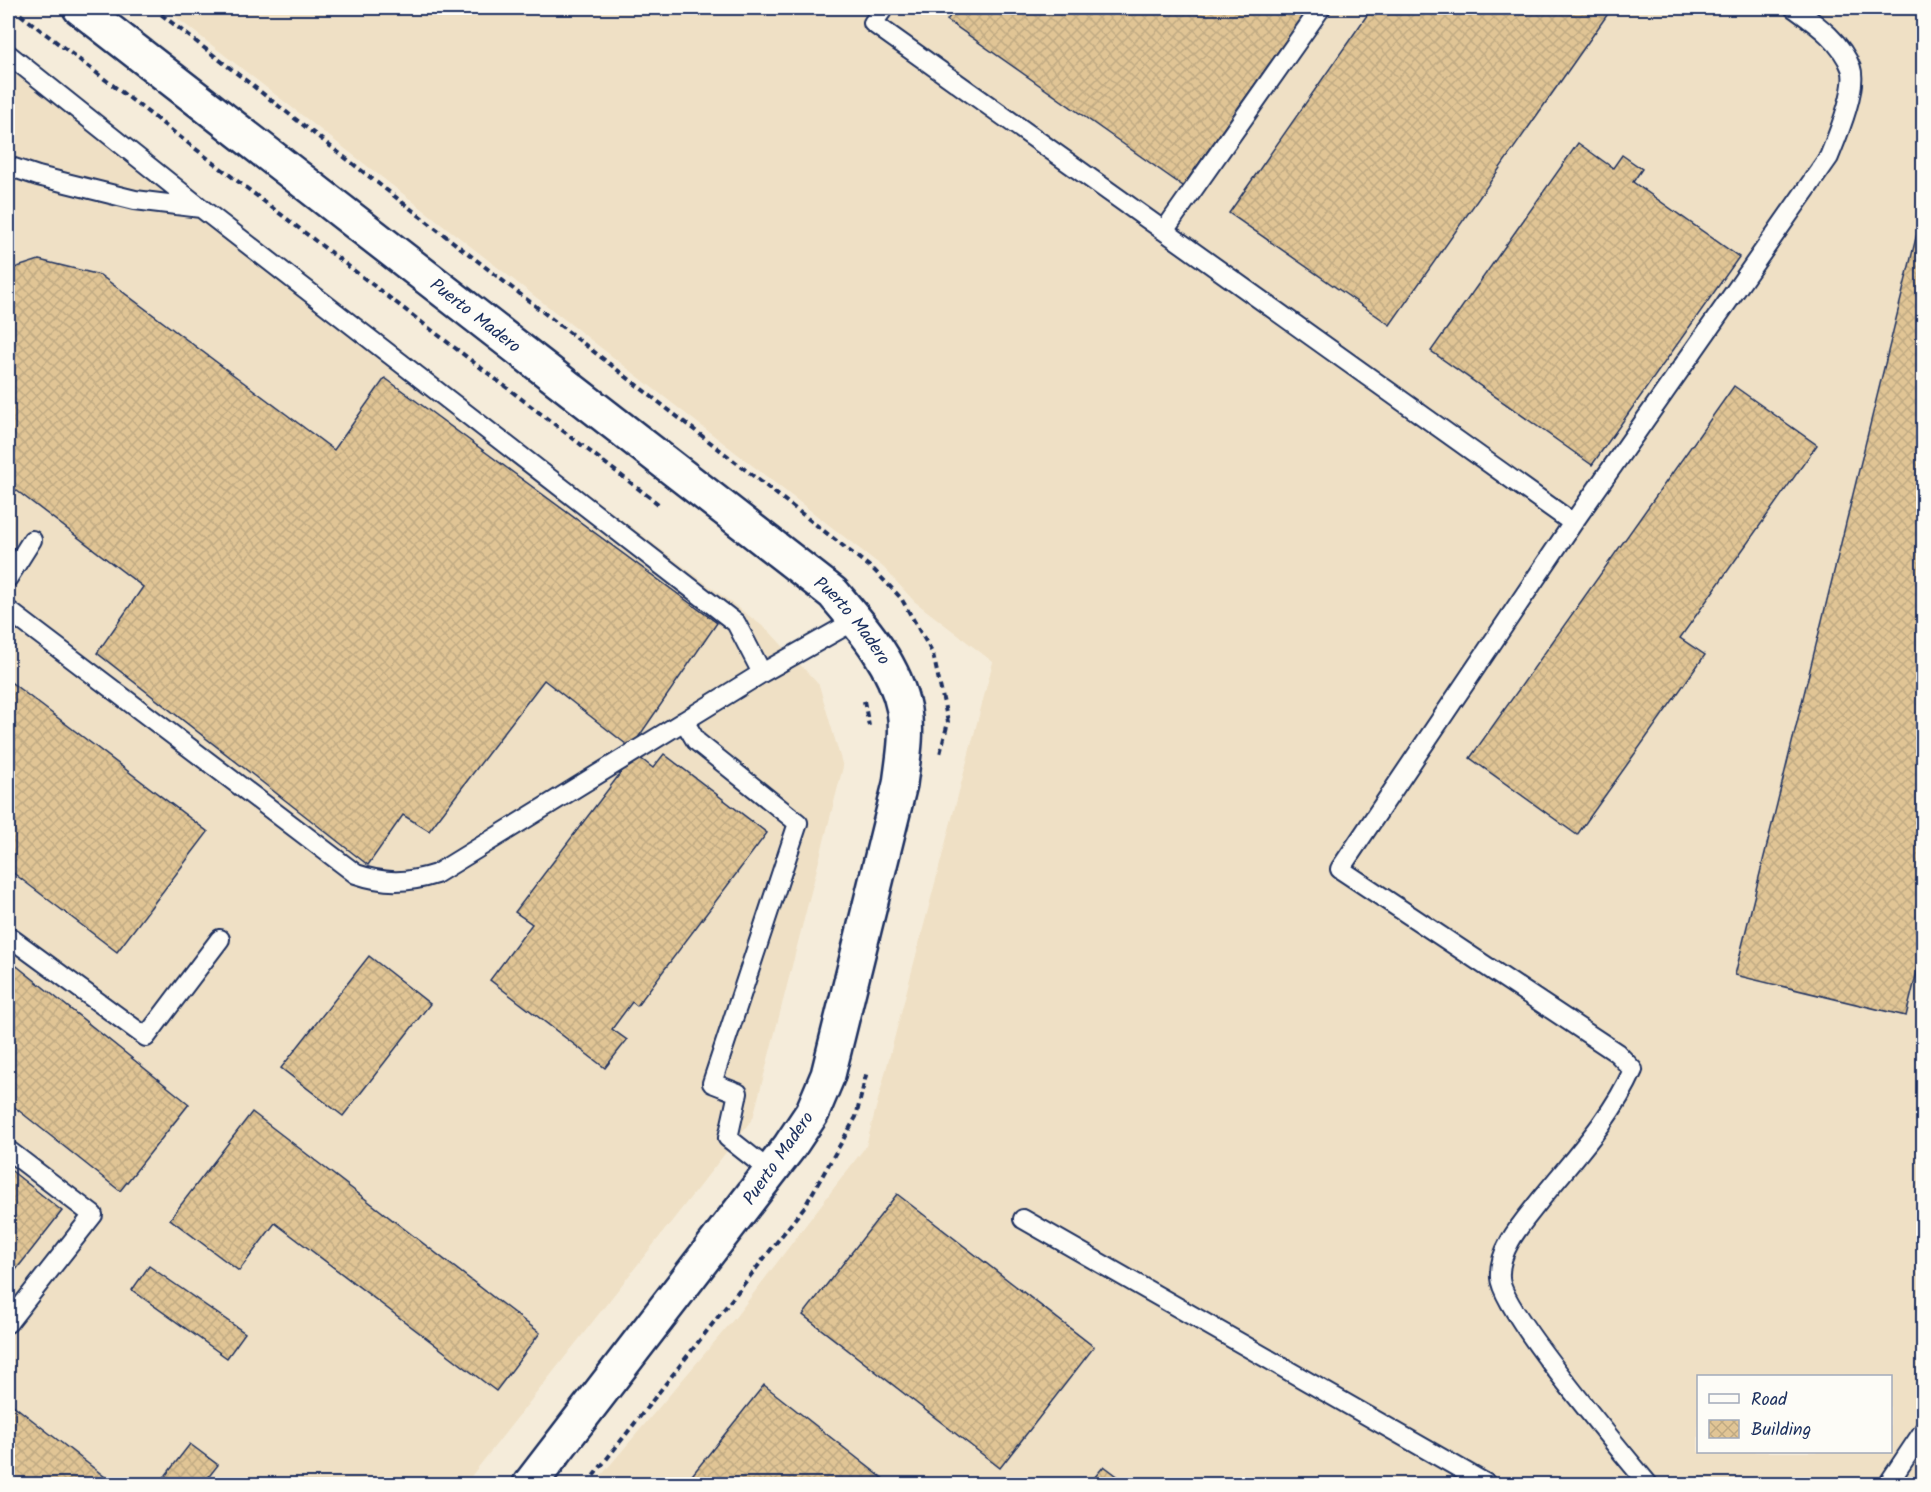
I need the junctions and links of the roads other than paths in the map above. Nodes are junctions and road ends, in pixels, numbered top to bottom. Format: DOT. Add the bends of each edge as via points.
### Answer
graph roads {
  1 [pos="80,8"];
  2 [pos="884,8"];
  3 [pos="1321,8"];
  4 [pos="1794,8"];
  5 [pos="8,54"];
  6 [pos="8,166"];
  7 [pos="201,208"];
  8 [pos="1164,231"];
  9 [pos="1573,523"];
  10 [pos="32,540"];
  11 [pos="8,578"];
  12 [pos="8,610"];
  13 [pos="856,620"];
  14 [pos="762,673"];
  15 [pos="684,721"];
  16 [pos="8,936"];
  17 [pos="220,939"];
  18 [pos="8,1150"];
  19 [pos="771,1172"];
  20 [pos="1023,1220"];
  21 [pos="8,1323"];
  22 [pos="1923,1430"];
  23 [pos="530,1485"];
  24 [pos="1487,1485"];
  25 [pos="1648,1485"];
  26 [pos="1888,1485"];
  1 -- 13 [label="street, Puerto Madero" via="806,570"];
  2 -- 8 [label="lane" via="873,23"];
  3 -- 8 [label="lane"];
  4 -- 9 [label="lane" via="1830,35 1852,69 1848,112 1829,157"];
  5 -- 7 [label="lane"];
  6 -- 7 [label="lane" via="135,200"];
  7 -- 14 [label="lane" via="736,623"];
  8 -- 9 [label="lane"];
  9 -- 25 [label="lane" via="1340,869 1617,1053 1633,1070 1621,1098 1515,1233 1503,1259 1500,1280 1524,1326"];
  10 -- 11 [label="lane"];
  12 -- 15 [label="lane" via="356,874 376,881 417,880 436,874"];
  13 -- 14 [label="lane"];
  13 -- 19 [label="street, Puerto Madero" via="895,681 904,711 900,784 828,1075 812,1113"];
  14 -- 15 [label="lane"];
  15 -- 19 [label="lane" via="696,741 798,823 712,1083 738,1093 728,1138"];
  16 -- 17 [label="lane" via="146,1037"];
  18 -- 21 [label="lane" via="93,1215"];
  19 -- 23 [label="street, Puerto Madero"];
  20 -- 24 [label="lane"];
  22 -- 26 [label="lane"];
}
